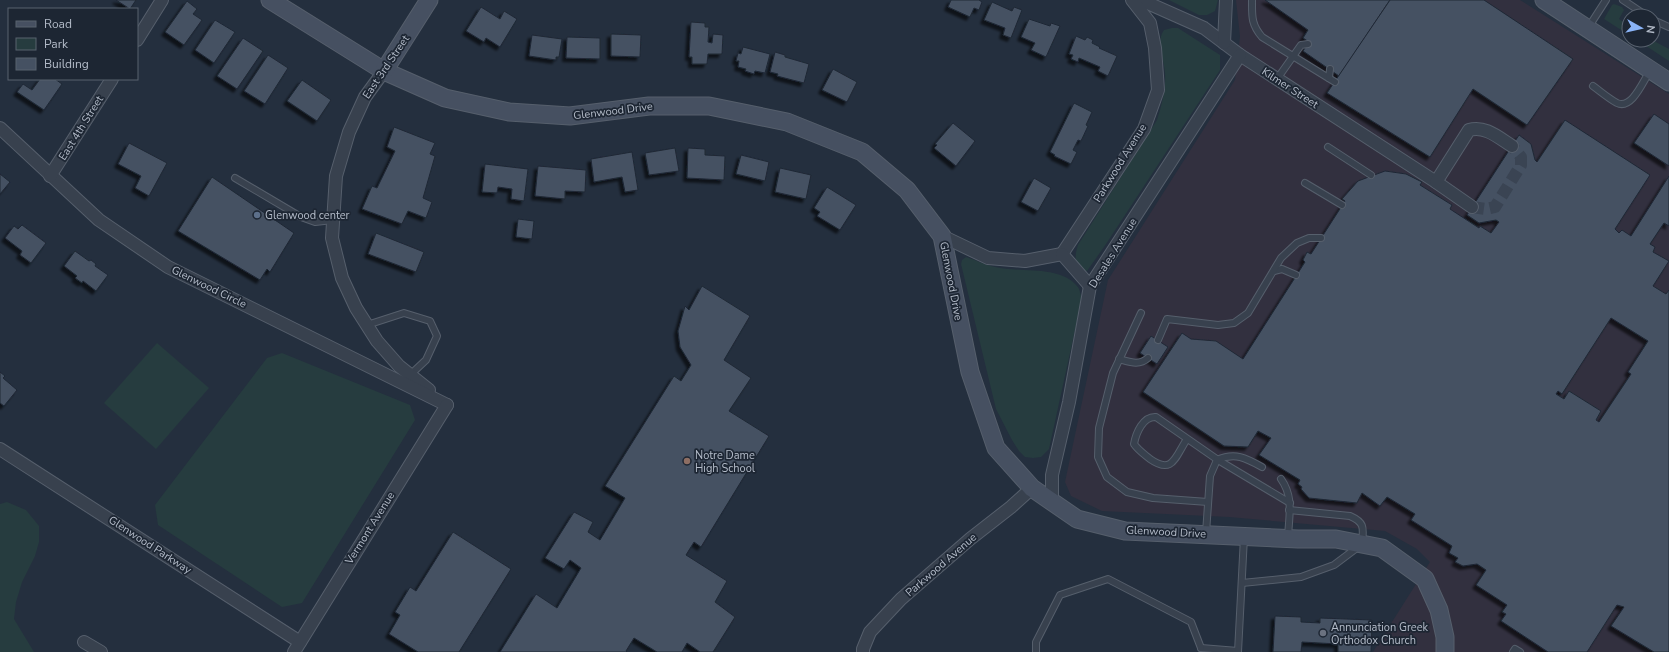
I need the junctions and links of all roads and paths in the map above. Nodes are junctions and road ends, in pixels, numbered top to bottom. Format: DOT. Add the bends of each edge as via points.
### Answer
graph roads {
  1 [pos="162,0"];
  2 [pos="270,0"];
  3 [pos="429,0"];
  4 [pos="1132,0"];
  5 [pos="1141,0"];
  6 [pos="1226,0"];
  7 [pos="1252,0"];
  8 [pos="1544,0"];
  9 [pos="1606,0"];
  10 [pos="1623,0"];
  11 [pos="1635,8"];
  12 [pos="1588,28"];
  13 [pos="138,38"];
  14 [pos="1224,43"];
  15 [pos="1308,44"];
  16 [pos="1240,55"];
  17 [pos="1292,56"];
  18 [pos="1330,69"];
  19 [pos="1651,70"];
  20 [pos="384,71"];
  21 [pos="1329,78"];
  22 [pos="1277,79"];
  23 [pos="111,80"];
  24 [pos="1335,82"];
  25 [pos="1669,82"];
  26 [pos="1593,86"];
  27 [pos="0,128"];
  28 [pos="1512,146"];
  29 [pos="1328,147"];
  30 [pos="1371,175"];
  31 [pos="50,176"];
  32 [pos="235,178"];
  33 [pos="1436,182"];
  34 [pos="1305,183"];
  35 [pos="1342,205"];
  36 [pos="1472,207"];
  37 [pos="333,220"];
  38 [pos="942,236"];
  39 [pos="1321,238"];
  40 [pos="1062,254"];
  41 [pos="1274,271"];
  42 [pos="1296,275"];
  43 [pos="1090,286"];
  44 [pos="1141,313"];
  45 [pos="367,325"];
  46 [pos="1158,340"];
  47 [pos="1148,358"];
  48 [pos="1119,359"];
  49 [pos="410,375"];
  50 [pos="447,404"];
  51 [pos="1187,439"];
  52 [pos="0,449"];
  53 [pos="1218,460"];
  54 [pos="1262,467"];
  55 [pos="1281,479"];
  56 [pos="1032,488"];
  57 [pos="1052,501"];
  58 [pos="1208,502"];
  59 [pos="1290,503"];
  60 [pos="1289,510"];
  61 [pos="1206,534"];
  62 [pos="1244,536"];
  63 [pos="1288,538"];
  64 [pos="1362,544"];
  65 [pos="1242,583"];
  66 [pos="84,642"];
  67 [pos="297,647"];
  68 [pos="1200,650"];
  69 [pos="101,652"];
  70 [pos="863,652"];
  71 [pos="1036,652"];
  72 [pos="1238,652"];
  73 [pos="1445,652"];
  74 [pos="1513,652"];
  75 [pos="1520,652"];
  1 -- 13 [label="street"];
  2 -- 20 [label="street, Glenwood Drive"];
  3 -- 20 [label="street, East 3rd Street"];
  4 -- 40 [label="street, Parkwood Avenue" via="1150,23 1155,48 1158,90 1144,129"];
  5 -- 14 [label="street, Kilmer Street" via="1204,28"];
  6 -- 14 [label="street"];
  7 -- 17 [label="lane" via="1255,29 1262,37"];
  8 -- 12 [label="street"];
  9 -- 12 [label="lane"];
  10 -- 11 [label="lane"];
  12 -- 19 [label="street"];
  14 -- 16 [label="street, Kilmer Street"];
  15 -- 17 [label="lane" via="1301,45"];
  16 -- 22 [label="street, Kilmer Street"];
  16 -- 43 [label="street, Desales Avenue"];
  17 -- 21 [label="lane"];
  17 -- 22 [label="lane"];
  18 -- 21 [label="lane"];
  19 -- 25 [label="street"];
  19 -- 26 [label="lane" via="1630,102 1624,104 1617,103"];
  20 -- 37 [label="street, East 3rd Street" via="365,96 349,132 336,176"];
  20 -- 38 [label="street, Glenwood Drive" via="445,98 509,112 570,116 649,106 709,106 787,122 862,152 908,190"];
  21 -- 24 [label="lane"];
  22 -- 33 [label="street, Kilmer Street"];
  23 -- 31 [label="street, East 4th Street"];
  27 -- 31 [label="street, Glenwood Circle"];
  28 -- 33 [label="street" via="1484,130 1469,130"];
  29 -- 30 [label="lane"];
  31 -- 50 [label="street, Glenwood Circle" via="100,220 168,267"];
  32 -- 37 [label="lane" via="301,217 315,222"];
  33 -- 36 [label="street, Kilmer Street"];
  34 -- 35 [label="lane"];
  37 -- 45 [label="street, East 3rd Street" via="332,238 342,278"];
  38 -- 40 [label="street" via="988,258 1025,261"];
  38 -- 56 [label="street, Glenwood Drive" via="970,372 996,448"];
  39 -- 41 [label="lane" via="1309,238 1297,243 1281,258"];
  40 -- 43 [label="street"];
  41 -- 42 [label="lane" via="1282,269"];
  41 -- 46 [label="lane" via="1248,313 1234,323 1218,325 1167,319"];
  43 -- 57 [label="street, Desales Avenue" via="1069,402 1052,475"];
  44 -- 48 [label="lane"];
  45 -- 49 [label="street, East 3rd Street" via="377,341"];
  45 -- 49 [label="lane" via="404,313 430,320 437,336 426,360"];
  47 -- 48 [label="lane" via="1137,364"];
  48 -- 58 [label="lane" via="1099,428 1098,457 1107,477 1127,492 1153,498"];
  49 -- 50 [label="street, East 3rd Street"];
  50 -- 67 [label="street, Vermont Avenue"];
  51 -- 51 [label="lane" via="1156,418 1150,417 1135,437 1134,444 1137,449 1165,467 1171,464"];
  51 -- 53 [label="lane"];
  52 -- 67 [label="street, Glenwood Parkway"];
  53 -- 54 [label="lane" via="1228,456 1246,458"];
  53 -- 58 [label="lane" via="1210,476"];
  53 -- 59 [label="lane"];
  55 -- 59 [label="lane" via="1288,488"];
  56 -- 57 [label="street, Glenwood Drive"];
  56 -- 70 [label="street, Parkwood Avenue" via="901,599 870,632"];
  57 -- 61 [label="street, Glenwood Drive" via="1078,519 1124,531"];
  58 -- 61 [label="lane"];
  59 -- 60 [label="lane"];
  60 -- 63 [label="lane"];
  60 -- 64 [label="lane" via="1350,516 1359,520 1363,528"];
  61 -- 62 [label="street, Glenwood Drive"];
  62 -- 63 [label="street, Glenwood Drive"];
  62 -- 65 [label="lane"];
  63 -- 64 [label="street, Glenwood Drive" via="1336,539"];
  64 -- 65 [label="lane" via="1334,565 1300,577"];
  64 -- 73 [label="street, Glenwood Drive" via="1382,548 1425,579 1439,610 1446,637"];
  65 -- 72 [label="lane"];
  66 -- 69 [label="street"];
  68 -- 71 [label="lane" via="1190,622 1108,579 1060,596 1036,642"];
  68 -- 72 [label="lane"];
  74 -- 75 [label="lane" via="1515,649"];
}
